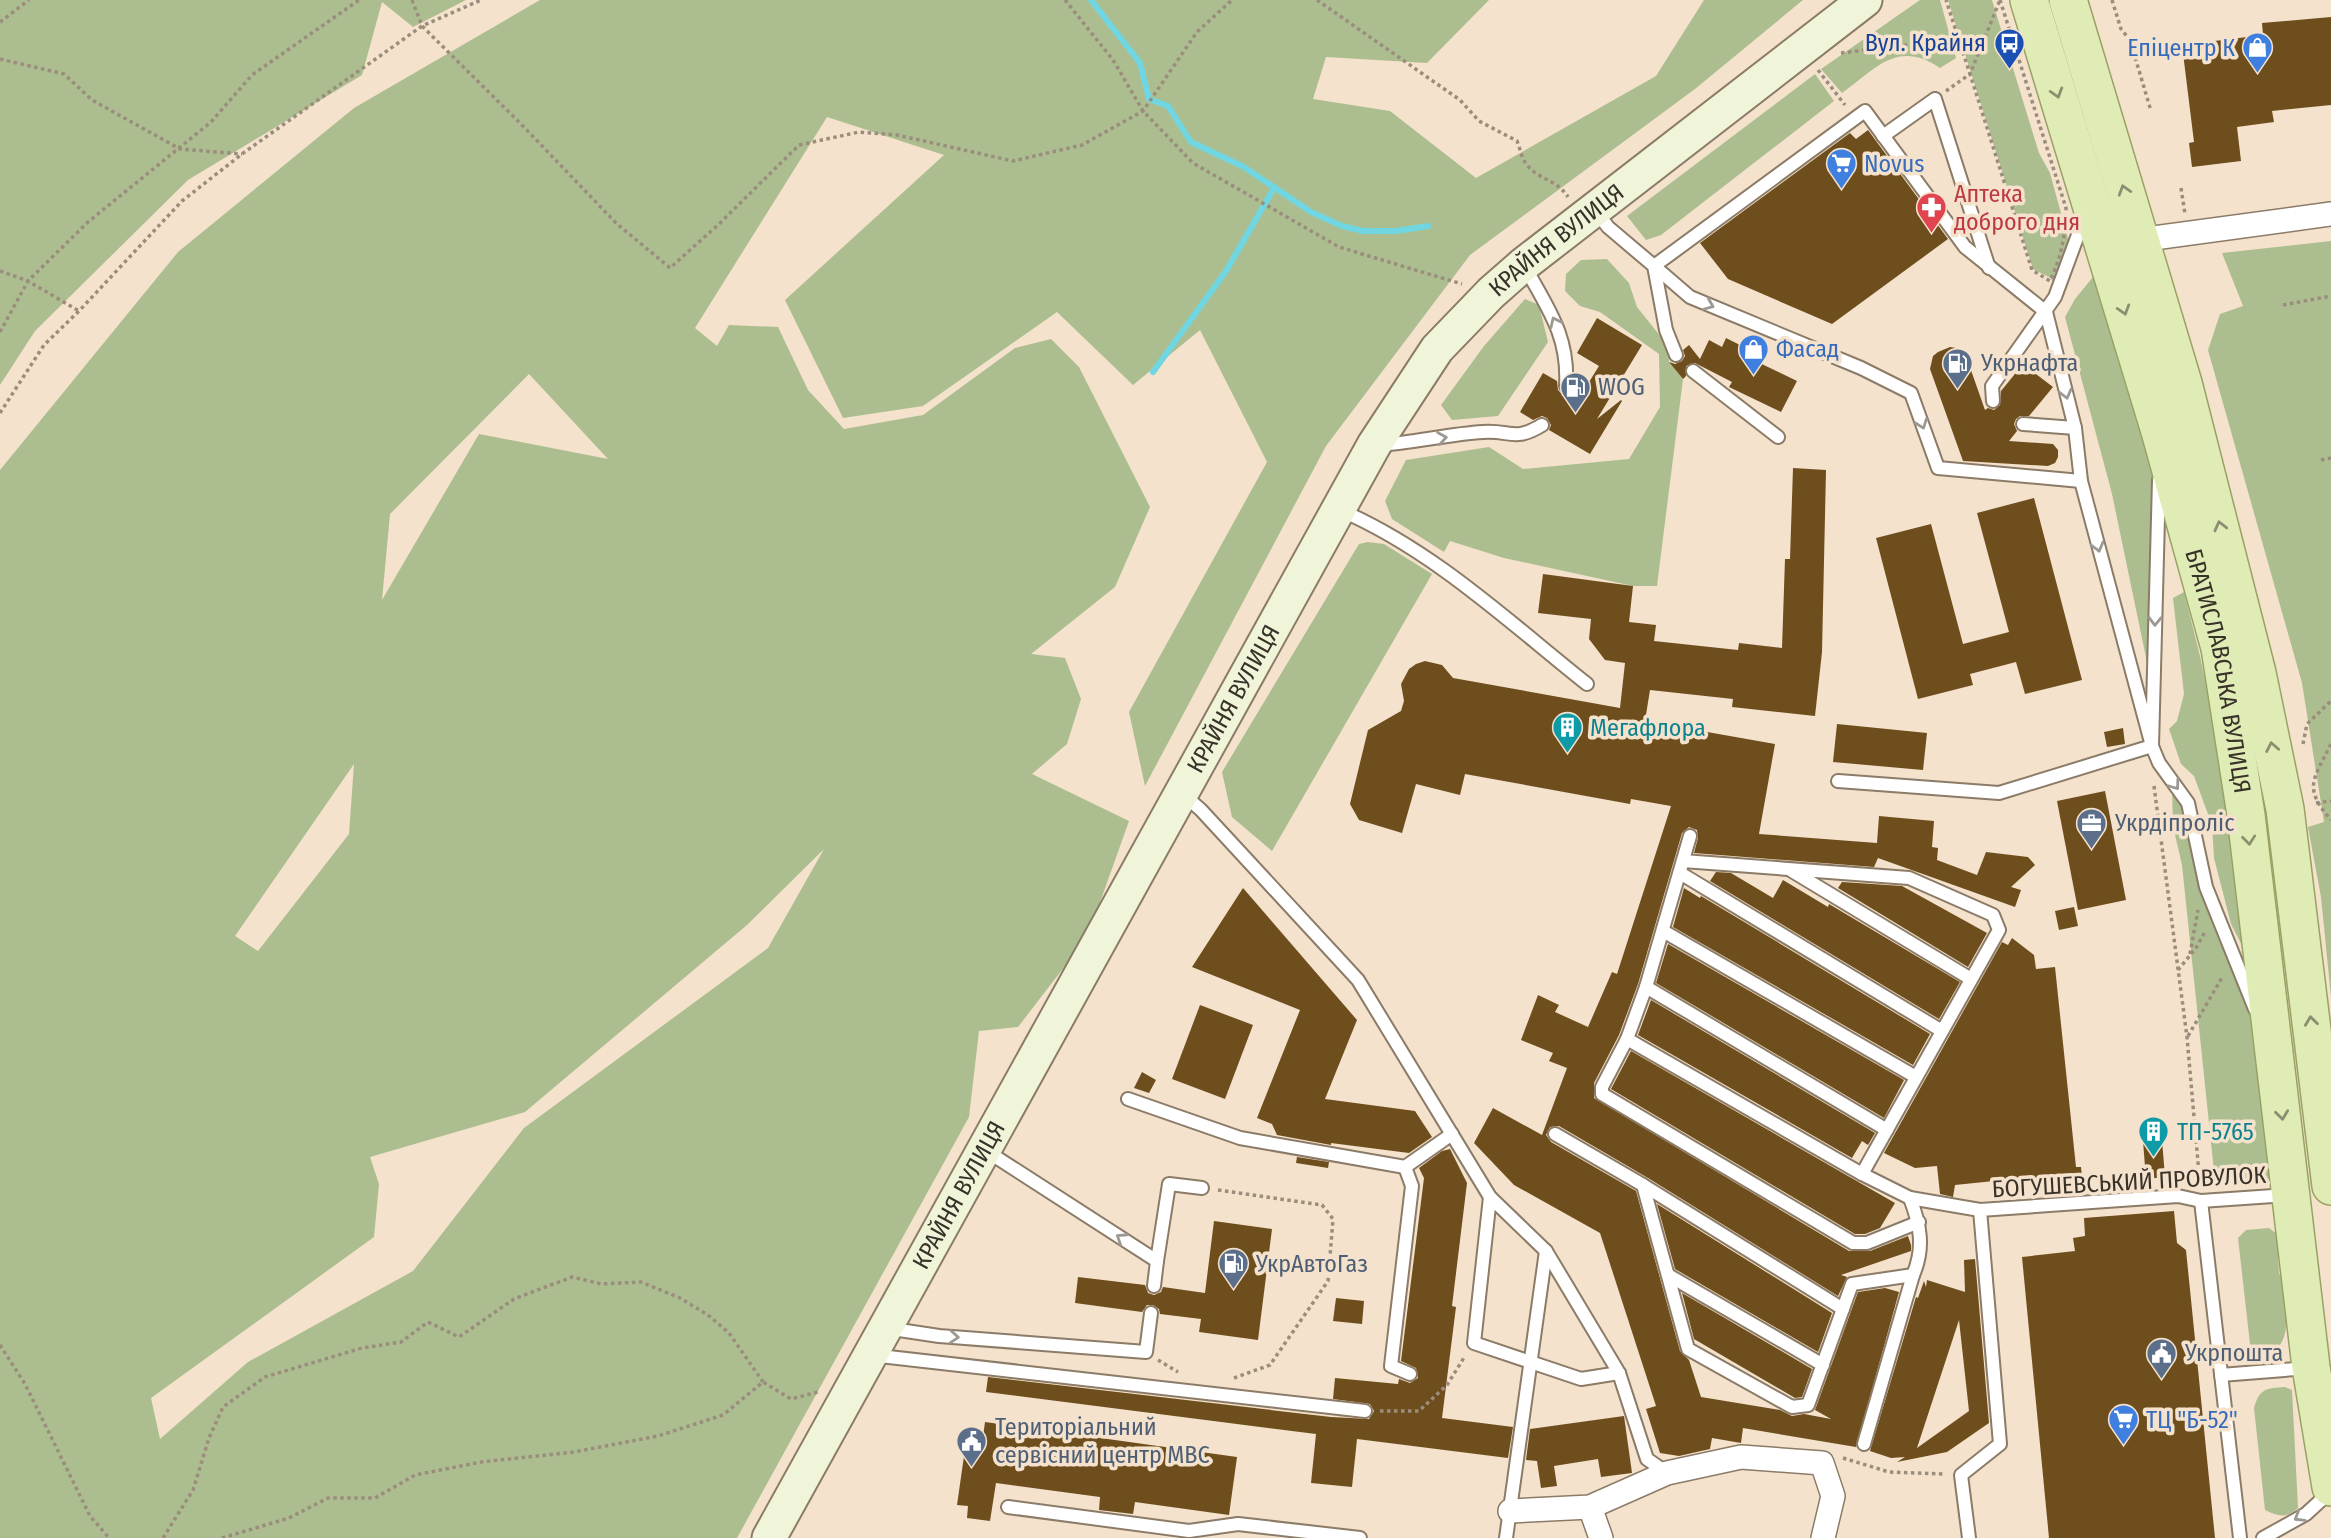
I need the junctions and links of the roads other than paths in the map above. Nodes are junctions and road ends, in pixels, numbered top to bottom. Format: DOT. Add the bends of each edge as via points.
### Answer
graph roads {
  1 [pos="1866,0"];
  2 [pos="2029,0"];
  3 [pos="2068,0"];
  4 [pos="1883,136"];
  5 [pos="2091,199"];
  6 [pos="1581,202"];
  7 [pos="2331,214"];
  8 [pos="2139,240"];
  9 [pos="1524,264"];
  10 [pos="1654,266"];
  11 [pos="1990,269"];
  12 [pos="2046,312"];
  13 [pos="1676,355"];
  14 [pos="1693,371"];
  15 [pos="1566,386"];
  16 [pos="1993,401"];
  17 [pos="2022,424"];
  18 [pos="1542,425"];
  19 [pos="2075,428"];
  20 [pos="2160,431"];
  21 [pos="1778,437"];
  22 [pos="1374,445"];
  23 [pos="2081,481"];
  24 [pos="1340,510"];
  25 [pos="1587,684"];
  26 [pos="2152,746"];
  27 [pos="1838,781"];
  28 [pos="1183,793"];
  29 [pos="1690,836"];
  30 [pos="1682,867"];
  31 [pos="1788,869"];
  32 [pos="1663,931"];
  33 [pos="1971,979"];
  34 [pos="1646,987"];
  35 [pos="1942,1031"];
  36 [pos="1627,1039"];
  37 [pos="2276,1062"];
  38 [pos="1916,1077"];
  39 [pos="1128,1099"];
  40 [pos="1887,1130"];
  41 [pos="1452,1134"];
  42 [pos="1555,1134"];
  43 [pos="985,1150"];
  44 [pos="1405,1167"];
  45 [pos="1862,1174"];
  46 [pos="1643,1185"];
  47 [pos="2331,1186"];
  48 [pos="1202,1188"];
  49 [pos="2291,1195"];
  50 [pos="1490,1197"];
  51 [pos="1910,1198"];
  52 [pos="2202,1200"];
  53 [pos="1980,1210"];
  54 [pos="1919,1222"];
  55 [pos="1546,1251"];
  56 [pos="1157,1261"];
  57 [pos="1668,1275"];
  58 [pos="1913,1275"];
  59 [pos="1154,1286"];
  60 [pos="1843,1308"];
  61 [pos="1151,1313"];
  62 [pos="878,1342"];
  63 [pos="1532,1364"];
  64 [pos="1823,1365"];
  65 [pos="2311,1367"];
  66 [pos="1619,1373"];
  67 [pos="1410,1374"];
  68 [pos="2221,1375"];
  69 [pos="1365,1411"];
  70 [pos="1864,1444"];
  71 [pos="1667,1473"];
  72 [pos="2331,1489"];
  73 [pos="1008,1507"];
  74 [pos="1590,1507"];
  75 [pos="1510,1511"];
  76 [pos="769,1538"];
  77 [pos="1360,1538"];
  78 [pos="1506,1538"];
  79 [pos="1601,1538"];
  80 [pos="1823,1538"];
  81 [pos="1969,1538"];
  82 [pos="2240,1538"];
  83 [pos="2263,1538"];
  1 -- 6 [label="street, КРАЙНЯ ВУЛИЦЯ"];
  2 -- 5 [label="main road, БРАТИСЛАВСЬКА ВУЛИЦЯ, one-way"];
  8 -- 3 [label="main road, БРАТИСЛАВСЬКА ВУЛИЦЯ, one-way"];
  4 -- 10 [label="lane" via="1865,111"];
  4 -- 11 [label="lane" via="1965,247"];
  4 -- 11 [label="lane" via="1936,99"];
  5 -- 12 [label="lane"];
  5 -- 20 [label="main road, БРАТИСЛАВСЬКА ВУЛИЦЯ, one-way"];
  6 -- 9 [label="street, КРАЙНЯ ВУЛИЦЯ"];
  6 -- 10 [label="lane"];
  7 -- 8 [label="street"];
  47 -- 8 [label="main road, БРАТИСЛАВСЬКА ВУЛИЦЯ, one-way" via="2285,809 2251,647 2183,383"];
  15 -- 9 [label="lane, one-way" via="1567,361 1558,326"];
  9 -- 22 [label="street, КРАЙНЯ ВУЛИЦЯ" via="1437,349"];
  10 -- 13 [label="lane" via="1666,330"];
  10 -- 23 [label="lane, one-way" via="1690,298 1911,393 1938,468"];
  11 -- 12 [label="lane"];
  12 -- 16 [label="lane" via="1992,386"];
  12 -- 19 [label="lane, one-way"];
  14 -- 21 [label="lane"];
  17 -- 19 [label="lane"];
  22 -- 18 [label="lane, one-way" via="1486,431 1515,436"];
  19 -- 23 [label="lane"];
  20 -- 26 [label="lane, one-way"];
  20 -- 37 [label="main road, БРАТИСЛАВСЬКА ВУЛИЦЯ, one-way" via="2220,648"];
  22 -- 24 [label="street, КРАЙНЯ ВУЛИЦЯ"];
  23 -- 26 [label="lane, one-way"];
  24 -- 25 [label="lane" via="1437,565"];
  24 -- 28 [label="street, КРАЙНЯ ВУЛИЦЯ"];
  26 -- 27 [label="lane" via="1999,793"];
  26 -- 37 [label="lane, one-way" via="2188,803 2205,881"];
  28 -- 41 [label="lane" via="1358,980"];
  28 -- 43 [label="street, КРАЙНЯ ВУЛИЦЯ"];
  29 -- 30 [label="lane"];
  30 -- 31 [label="lane"];
  30 -- 32 [label="lane"];
  30 -- 35 [label="lane"];
  31 -- 33 [label="lane"];
  31 -- 33 [label="lane" via="1909,878 1993,915 1999,930"];
  32 -- 34 [label="lane"];
  32 -- 38 [label="lane"];
  33 -- 35 [label="lane"];
  34 -- 36 [label="lane"];
  34 -- 40 [label="lane"];
  35 -- 38 [label="lane"];
  36 -- 45 [label="lane"];
  36 -- 54 [label="lane" via="1602,1094 1853,1243 1867,1243"];
  37 -- 49 [label="main road, БРАТИСЛАВСЬКА ВУЛИЦЯ, one-way"];
  38 -- 40 [label="lane"];
  39 -- 44 [label="lane" via="1240,1138"];
  40 -- 45 [label="lane"];
  41 -- 44 [label="lane"];
  41 -- 50 [label="lane"];
  42 -- 46 [label="lane"];
  56 -- 43 [label="lane, one-way"];
  43 -- 62 [label="street, КРАЙНЯ ВУЛИЦЯ"];
  44 -- 67 [label="lane" via="1412,1186 1391,1366"];
  45 -- 51 [label="lane"];
  46 -- 57 [label="lane"];
  46 -- 60 [label="lane"];
  48 -- 56 [label="lane" via="1169,1184"];
  49 -- 52 [label="lane, БОГУШЕВСЬКИЙ ПРОВУЛОК"];
  49 -- 65 [label="main road, БРАТИСЛАВСЬКА ВУЛИЦЯ"];
  50 -- 55 [label="lane"];
  50 -- 63 [label="lane" via="1474,1343"];
  51 -- 53 [label="lane"];
  51 -- 54 [label="lane"];
  52 -- 53 [label="lane, БОГУШЕВСЬКИЙ ПРОВУЛОК" via="2178,1196"];
  52 -- 68 [label="lane"];
  53 -- 81 [label="lane, БОГУШЕВСЬКИЙ ПРОВУЛОК" via="2000,1444 1961,1475"];
  54 -- 58 [label="lane" via="1921,1247"];
  55 -- 63 [label="lane"];
  55 -- 66 [label="lane"];
  56 -- 59 [label="lane"];
  57 -- 64 [label="lane"];
  57 -- 64 [label="lane" via="1688,1349 1792,1407 1808,1405"];
  58 -- 60 [label="lane" via="1852,1284"];
  58 -- 70 [label="lane"];
  60 -- 64 [label="lane"];
  62 -- 61 [label="lane, one-way" via="939,1336 1146,1352"];
  62 -- 69 [label="lane" via="908,1361"];
  62 -- 76 [label="street, КРАЙНЯ ВУЛИЦЯ"];
  63 -- 66 [label="lane" via="1581,1380"];
  63 -- 75 [label="lane"];
  65 -- 68 [label="lane"];
  65 -- 72 [label="main road, БРАТИСЛАВСЬКА ВУЛИЦЯ"];
  66 -- 71 [label="lane" via="1647,1459"];
  68 -- 82 [label="lane"];
  71 -- 74 [label="street"];
  71 -- 80 [label="street" via="1741,1457 1829,1459 1833,1496"];
  72 -- 83 [label="lane, one-way" via="2306,1514"];
  73 -- 77 [label="lane" via="1189,1531 1238,1524"];
  74 -- 75 [label="street"];
  74 -- 79 [label="street"];
  75 -- 78 [label="lane"];
}
